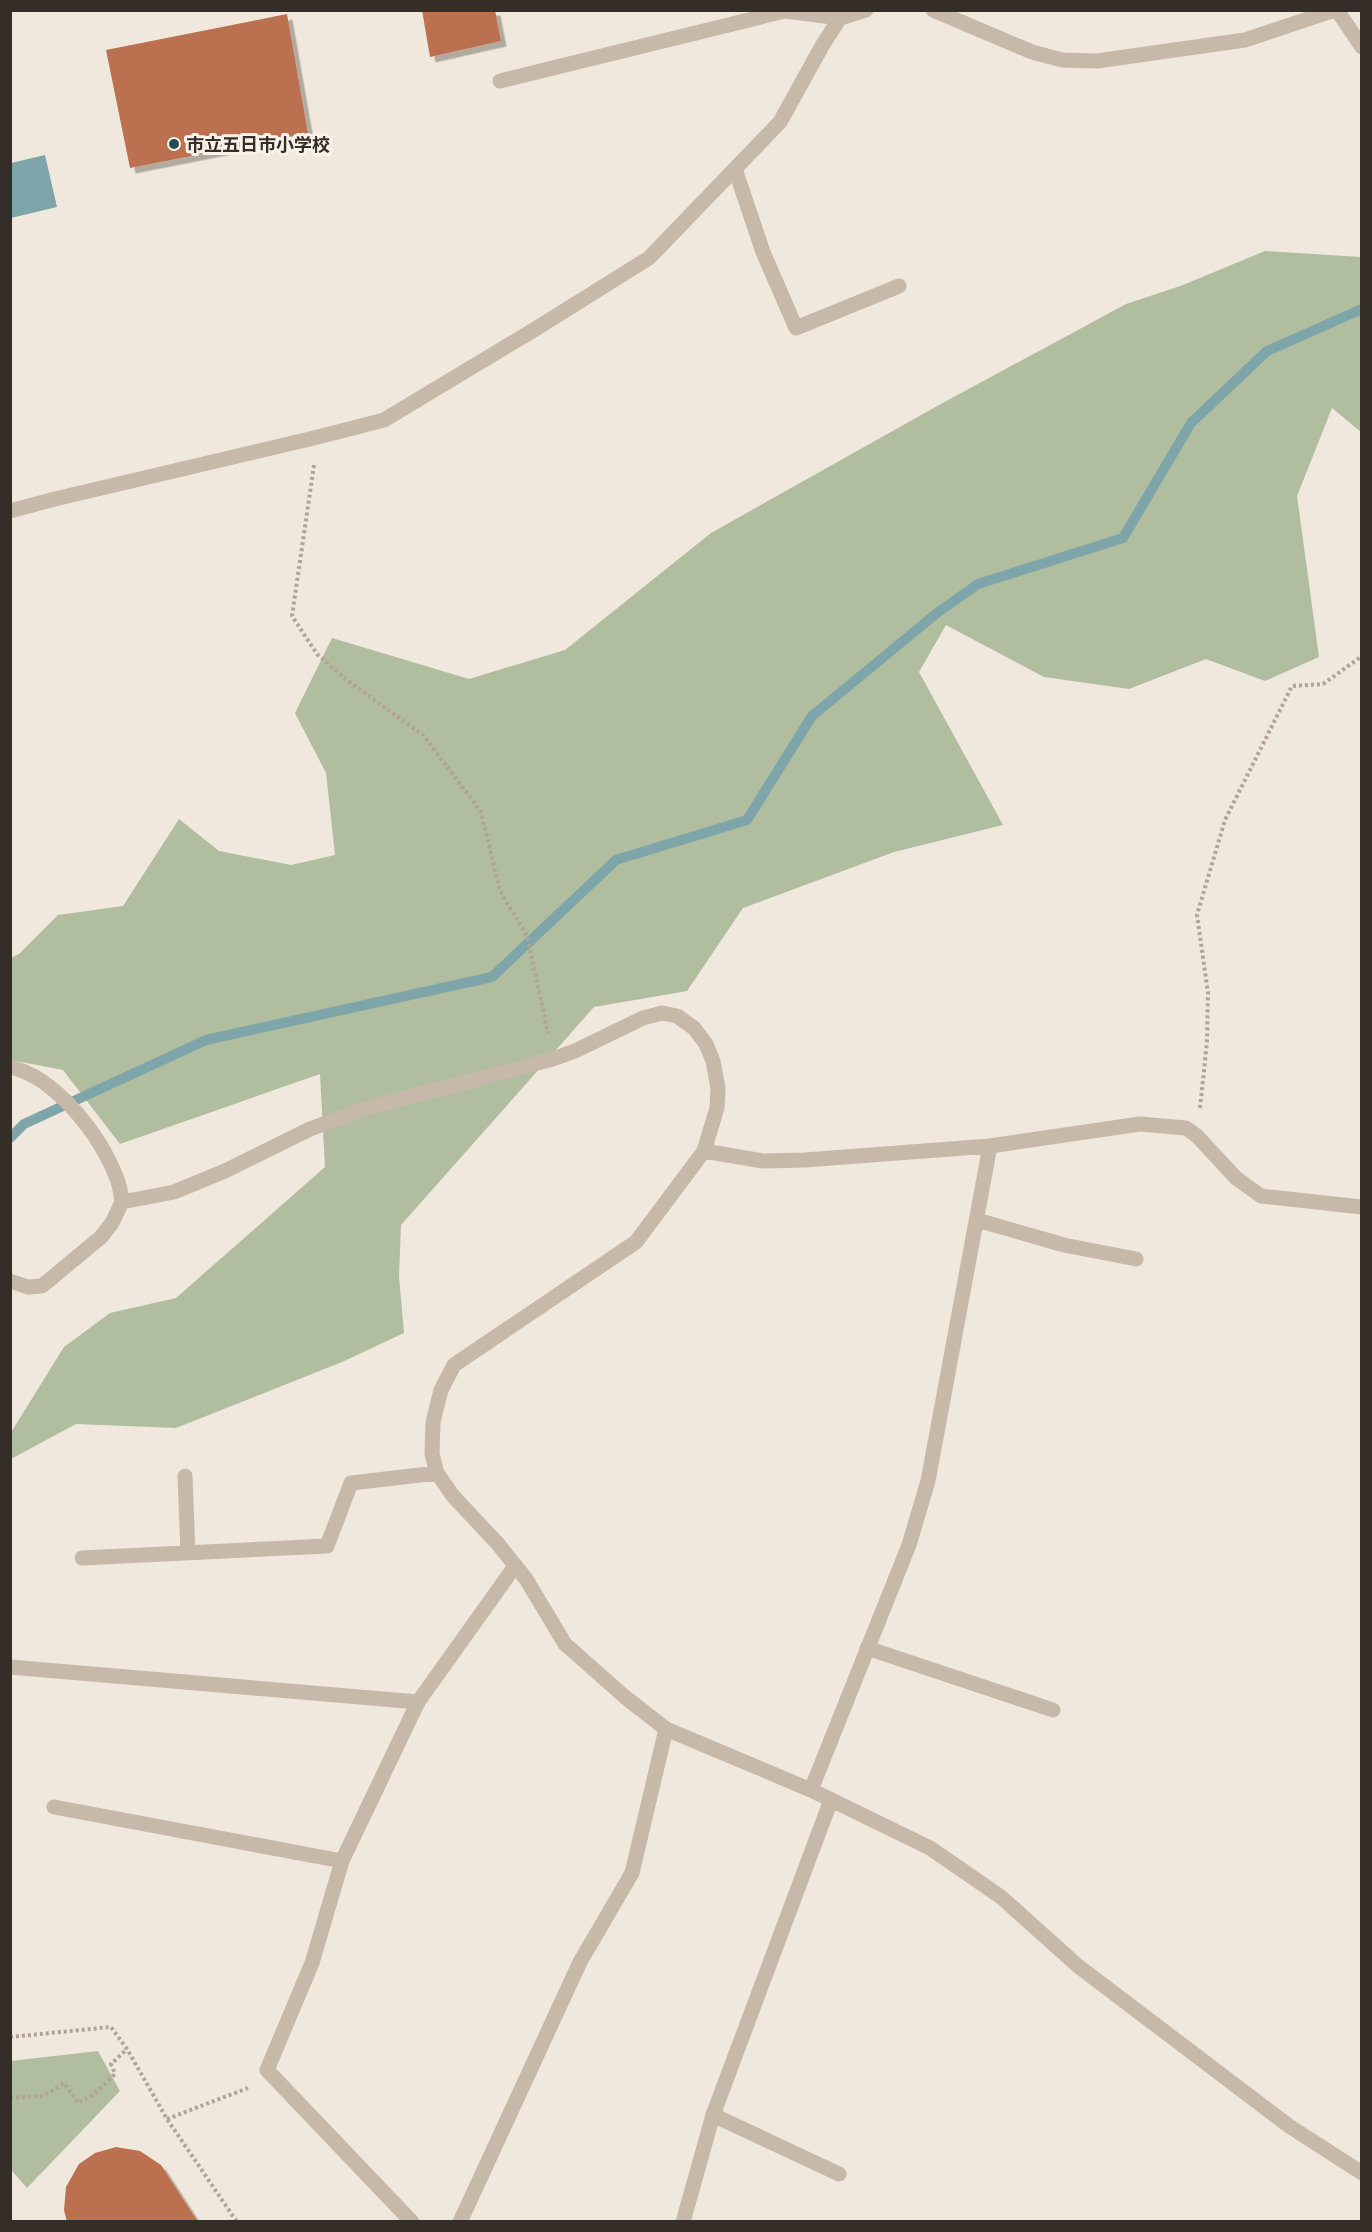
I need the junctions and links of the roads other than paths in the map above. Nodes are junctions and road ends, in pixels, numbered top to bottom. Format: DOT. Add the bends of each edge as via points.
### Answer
graph roads {
  1 [pos="866,10"];
  2 [pos="933,10"];
  3 [pos="1336,10"];
  4 [pos="837,14"];
  5 [pos="1362,47"];
  6 [pos="500,81"];
  7 [pos="735,169"];
  8 [pos="899,286"];
  9 [pos="10,512"];
  10 [pos="10,1067"];
  11 [pos="990,1146"];
  12 [pos="704,1151"];
  13 [pos="122,1202"];
  14 [pos="1362,1207"];
  15 [pos="976,1220"];
  16 [pos="1136,1259"];
  17 [pos="10,1281"];
  18 [pos="437,1473"];
  19 [pos="185,1476"];
  20 [pos="188,1553"];
  21 [pos="82,1558"];
  22 [pos="515,1566"];
  23 [pos="867,1648"];
  24 [pos="10,1667"];
  25 [pos="417,1702"];
  26 [pos="1053,1710"];
  27 [pos="666,1729"];
  28 [pos="811,1790"];
  29 [pos="831,1800"];
  30 [pos="54,1807"];
  31 [pos="342,1861"];
  32 [pos="713,2115"];
  33 [pos="1362,2173"];
  34 [pos="839,2174"];
  35 [pos="412,2222"];
  36 [pos="460,2222"];
  37 [pos="683,2222"];
  1 -- 4 [label="street"];
  2 -- 3 [label="street" via="1032,52 1062,60 1097,61 1245,40"];
  3 -- 5 [label="street"];
  4 -- 6 [label="street" via="785,11"];
  4 -- 7 [label="street" via="780,122"];
  7 -- 8 [label="street" via="763,252 796,328"];
  7 -- 9 [label="street" via="649,258 384,420"];
  10 -- 13 [label="street" via="42,1080 88,1127 118,1180"];
  11 -- 12 [label="street" via="763,1161"];
  11 -- 14 [label="street" via="1140,1124 1186,1128 1236,1178 1261,1196"];
  11 -- 15 [label="street"];
  12 -- 13 [label="street" via="717,1108 713,1061 694,1029 677,1016 662,1013 554,1059 364,1108 174,1192"];
  12 -- 18 [label="street" via="636,1242 454,1365 441,1390 434,1422 432,1454"];
  13 -- 17 [label="street" via="101,1237 42,1286 28,1287"];
  15 -- 16 [label="street" via="1064,1245"];
  15 -- 23 [label="street" via="928,1481 909,1545"];
  18 -- 20 [label="street" via="351,1483 327,1546"];
  18 -- 22 [label="street"];
  19 -- 20 [label="street"];
  20 -- 21 [label="street"];
  22 -- 25 [label="street"];
  22 -- 27 [label="street" via="565,1644"];
  23 -- 26 [label="street"];
  23 -- 28 [label="street"];
  24 -- 25 [label="street"];
  25 -- 31 [label="street"];
  27 -- 28 [label="street"];
  27 -- 36 [label="street" via="632,1873 580,1962"];
  28 -- 29 [label="street"];
  29 -- 32 [label="street"];
  29 -- 33 [label="street" via="930,1848 1001,1897 1088,1973 1290,2126"];
  30 -- 31 [label="street"];
  31 -- 35 [label="street" via="312,1963 267,2070"];
  32 -- 34 [label="street"];
  32 -- 37 [label="street"];
}
